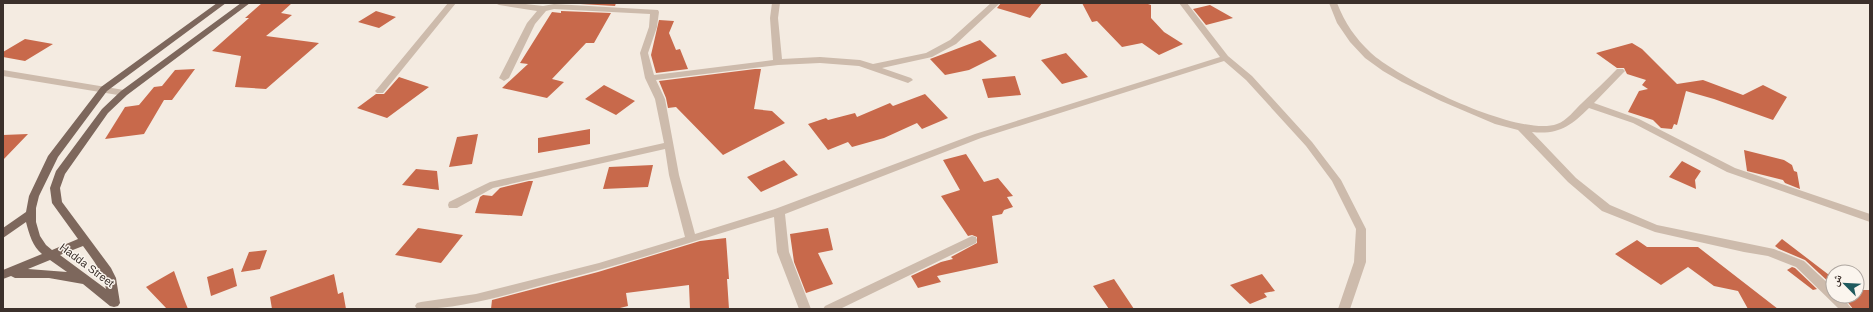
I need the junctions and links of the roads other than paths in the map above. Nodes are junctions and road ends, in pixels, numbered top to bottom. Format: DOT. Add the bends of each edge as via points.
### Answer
graph roads {
  1 [pos="222,3"];
  2 [pos="246,3"];
  3 [pos="452,3"];
  4 [pos="499,3"];
  5 [pos="659,3"];
  6 [pos="776,3"];
  7 [pos="996,3"];
  8 [pos="1183,3"];
  9 [pos="1333,3"];
  10 [pos="543,9"];
  11 [pos="655,12"];
  12 [pos="1225,58"];
  13 [pos="778,62"];
  14 [pos="873,68"];
  15 [pos="1620,71"];
  16 [pos="3,73"];
  17 [pos="504,78"];
  18 [pos="650,78"];
  19 [pos="908,80"];
  20 [pos="104,89"];
  21 [pos="380,91"];
  22 [pos="124,93"];
  23 [pos="1586,104"];
  24 [pos="1522,128"];
  25 [pos="669,145"];
  26 [pos="453,205"];
  27 [pos="778,212"];
  28 [pos="31,213"];
  29 [pos="1870,218"];
  30 [pos="3,234"];
  31 [pos="691,238"];
  32 [pos="972,240"];
  33 [pos="84,241"];
  34 [pos="51,255"];
  35 [pos="3,275"];
  36 [pos="88,282"];
  37 [pos="1825,287"];
  38 [pos="116,306"];
  39 [pos="421,306"];
  40 [pos="805,309"];
  41 [pos="829,309"];
  42 [pos="1344,309"];
  1 -- 20 [label="main road, Hadda Street"];
  2 -- 22 [label="main road, Hadda Street"];
  3 -- 21 [label="street"];
  4 -- 10 [label="street"];
  5 -- 11 [label="street"];
  6 -- 13 [label="street" via="774,18"];
  7 -- 14 [label="street" via="953,42 929,55"];
  8 -- 12 [label="street"];
  9 -- 24 [label="street" via="1344,29 1360,47 1408,83 1483,115"];
  10 -- 11 [label="street" via="554,6"];
  10 -- 17 [label="street" via="532,23"];
  11 -- 18 [label="street" via="644,53"];
  12 -- 27 [label="street" via="978,136"];
  12 -- 42 [label="street" via="1250,78 1309,144 1336,180 1361,229 1360,262"];
  13 -- 14 [label="street" via="820,60 860,63"];
  13 -- 18 [label="street"];
  14 -- 19 [label="street"];
  15 -- 23 [label="street"];
  16 -- 20 [label="street"];
  18 -- 25 [label="street" via="660,99"];
  20 -- 22 [label="street"];
  20 -- 28 [label="main road, Hadda Street" via="53,156 34,196"];
  22 -- 33 [label="main road, Hadda Street" via="105,111 60,173 57,181 54,197 57,204"];
  23 -- 24 [label="street" via="1562,126 1543,129"];
  23 -- 29 [label="street" via="1636,121 1731,170"];
  24 -- 37 [label="street" via="1572,180 1606,208 1655,228 1770,252 1800,264"];
  25 -- 26 [label="street" via="490,185"];
  25 -- 31 [label="street" via="674,176"];
  27 -- 31 [label="street"];
  27 -- 40 [label="street" via="783,252"];
  28 -- 30 [label="main road"];
  28 -- 34 [label="main road, Hadda Street" via="35,236 42,248"];
  31 -- 39 [label="street" via="599,267 525,286 476,298"];
  32 -- 41 [label="street"];
  33 -- 34 [label="main road"];
  33 -- 38 [label="main road, Hadda Street" via="110,278"];
  34 -- 35 [label="main road"];
  34 -- 36 [label="main road, Hadda Street"];
  35 -- 36 [label="main road" via="54,273"];
  36 -- 38 [label="main road, Hadda Street"];
}
